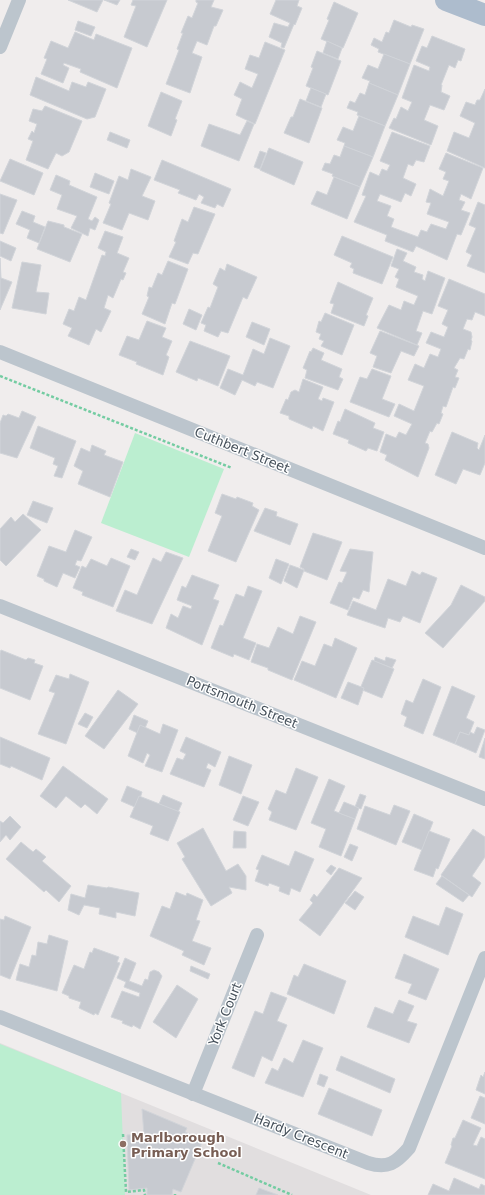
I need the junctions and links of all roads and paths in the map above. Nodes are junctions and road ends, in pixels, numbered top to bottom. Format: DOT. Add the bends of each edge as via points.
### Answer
graph roads {
  1 [pos="20,0"];
  2 [pos="446,0"];
  3 [pos="485,16"];
  4 [pos="0,47"];
  5 [pos="0,352"];
  6 [pos="0,376"];
  7 [pos="232,468"];
  8 [pos="485,548"];
  9 [pos="0,606"];
  10 [pos="485,799"];
  11 [pos="257,935"];
  12 [pos="485,958"];
  13 [pos="0,1016"];
  14 [pos="193,1094"];
  15 [pos="123,1134"];
  16 [pos="218,1163"];
  17 [pos="145,1195"];
  18 [pos="292,1195"];
  1 -- 4 [label="street"];
  2 -- 3 [label="main road"];
  5 -- 8 [label="street, Cuthbert Street"];
  6 -- 7 [label="path"];
  9 -- 10 [label="street, Portsmouth Street"];
  11 -- 14 [label="street, York Court"];
  12 -- 14 [label="street, Hardy Crescent" via="409,1148 396,1161 382,1166 368,1163"];
  13 -- 14 [label="street, Hardy Crescent"];
  15 -- 17 [label="path" via="126,1192 144,1190"];
  16 -- 18 [label="path"];
}
